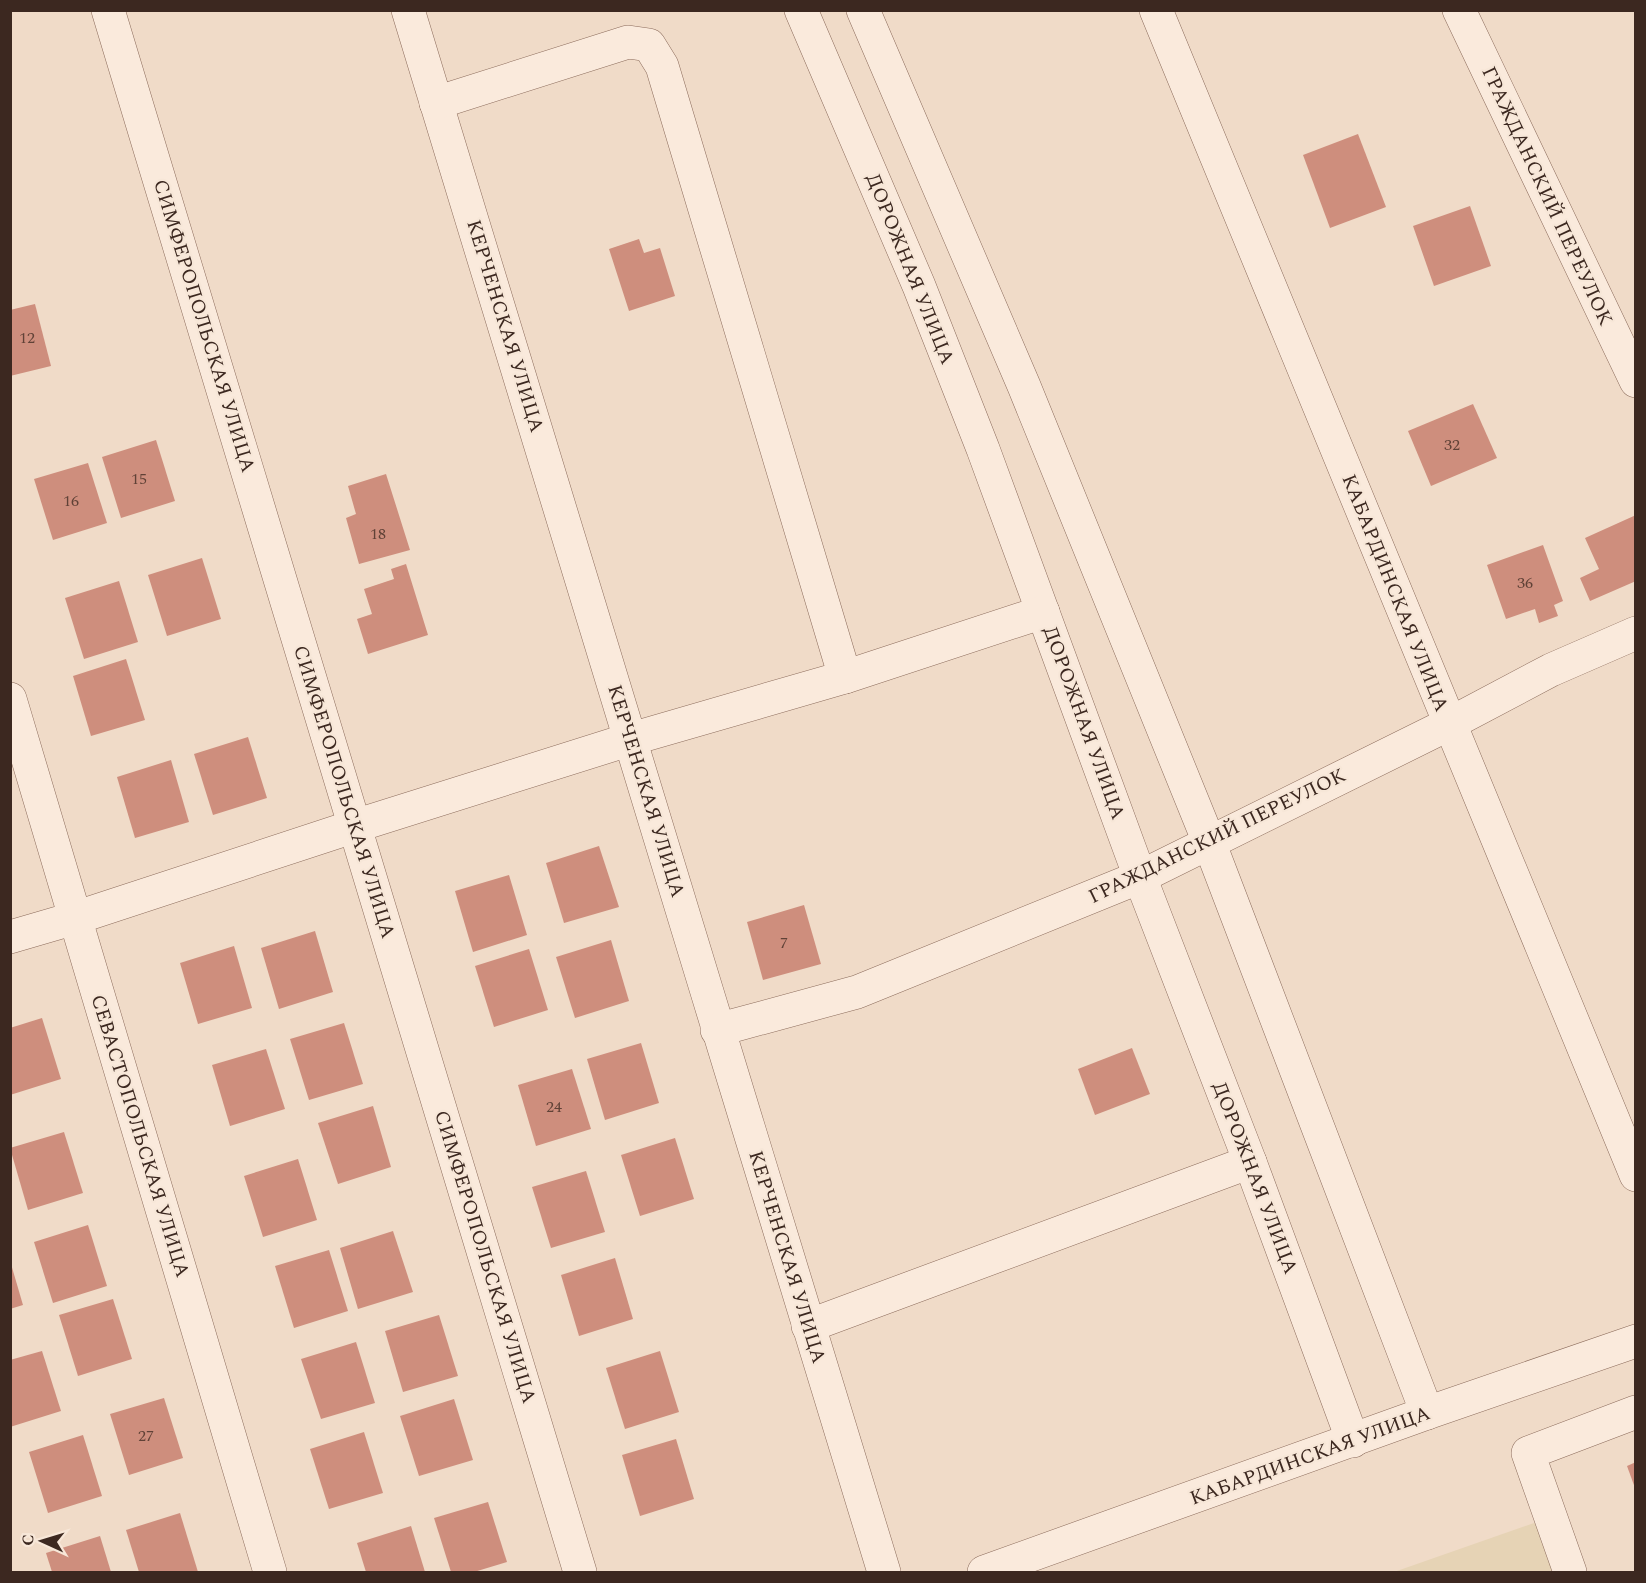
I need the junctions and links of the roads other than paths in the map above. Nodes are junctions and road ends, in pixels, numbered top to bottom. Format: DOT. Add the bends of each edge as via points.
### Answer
graph roads {
  1 [pos="108,10"];
  2 [pos="408,10"];
  3 [pos="801,10"];
  4 [pos="863,10"];
  5 [pos="1156,10"];
  6 [pos="1459,10"];
  7 [pos="436,103"];
  8 [pos="1635,381"];
  9 [pos="1043,612"];
  10 [pos="1635,633"];
  11 [pos="845,677"];
  12 [pos="10,699"];
  13 [pos="1449,724"];
  14 [pos="631,740"];
  15 [pos="355,826"];
  16 [pos="1209,842"];
  17 [pos="1140,877"];
  18 [pos="75,918"];
  19 [pos="10,937"];
  20 [pos="717,1030"];
  21 [pos="1250,1162"];
  22 [pos="1635,1174"];
  23 [pos="808,1326"];
  24 [pos="1635,1341"];
  25 [pos="1635,1412"];
  26 [pos="1427,1413"];
  27 [pos="1353,1441"];
  28 [pos="270,1572"];
  29 [pos="580,1572"];
  30 [pos="884,1572"];
  31 [pos="984,1572"];
  32 [pos="1570,1572"];
  1 -- 15 [label="street, СИМФЕРОПОЛЬСКАЯ УЛИЦА"];
  2 -- 7 [label="street, КЕРЧЕНСКАЯ УЛИЦА"];
  3 -- 9 [label="street, ДОРОЖНАЯ УЛИЦА" via="923,296"];
  4 -- 16 [label="street" via="1024,387"];
  5 -- 13 [label="street, КАБАРДИНСКАЯ УЛИЦА"];
  6 -- 8 [label="street, ГРАЖДАНСКИЙ ПЕРЕУЛОК"];
  7 -- 11 [label="street" via="628,42 649,45 662,66"];
  7 -- 14 [label="street, КЕРЧЕНСКАЯ УЛИЦА"];
  9 -- 11 [label="street"];
  9 -- 17 [label="street, ДОРОЖНАЯ УЛИЦА"];
  10 -- 13 [label="street, ГРАЖДАНСКИЙ ПЕРЕУЛОК" via="1551,670"];
  11 -- 14 [label="street"];
  12 -- 18 [label="street, СЕВАСТОПОЛЬСКАЯ УЛИЦА"];
  13 -- 16 [label="street, ГРАЖДАНСКИЙ ПЕРЕУЛОК"];
  13 -- 22 [label="street, КАБАРДИНСКАЯ УЛИЦА"];
  14 -- 15 [label="street"];
  14 -- 20 [label="street, КЕРЧЕНСКАЯ УЛИЦА"];
  15 -- 18 [label="street"];
  15 -- 29 [label="street, СИМФЕРОПОЛЬСКАЯ УЛИЦА"];
  16 -- 17 [label="street, ГРАЖДАНСКИЙ ПЕРЕУЛОК"];
  16 -- 26 [label="street"];
  17 -- 20 [label="street, ГРАЖДАНСКИЙ ПЕРЕУЛОК" via="857,992"];
  17 -- 21 [label="street, ДОРОЖНАЯ УЛИЦА"];
  18 -- 19 [label="street"];
  18 -- 28 [label="street, СЕВАСТОПОЛЬСКАЯ УЛИЦА"];
  20 -- 23 [label="street, КЕРЧЕНСКАЯ УЛИЦА"];
  21 -- 23 [label="street"];
  21 -- 27 [label="street, ДОРОЖНАЯ УЛИЦА"];
  23 -- 30 [label="street, КЕРЧЕНСКАЯ УЛИЦА"];
  24 -- 26 [label="street, КАБАРДИНСКАЯ УЛИЦА"];
  25 -- 32 [label="street" via="1528,1453"];
  26 -- 27 [label="street, КАБАРДИНСКАЯ УЛИЦА"];
  27 -- 31 [label="street, КАБАРДИНСКАЯ УЛИЦА"];
}
